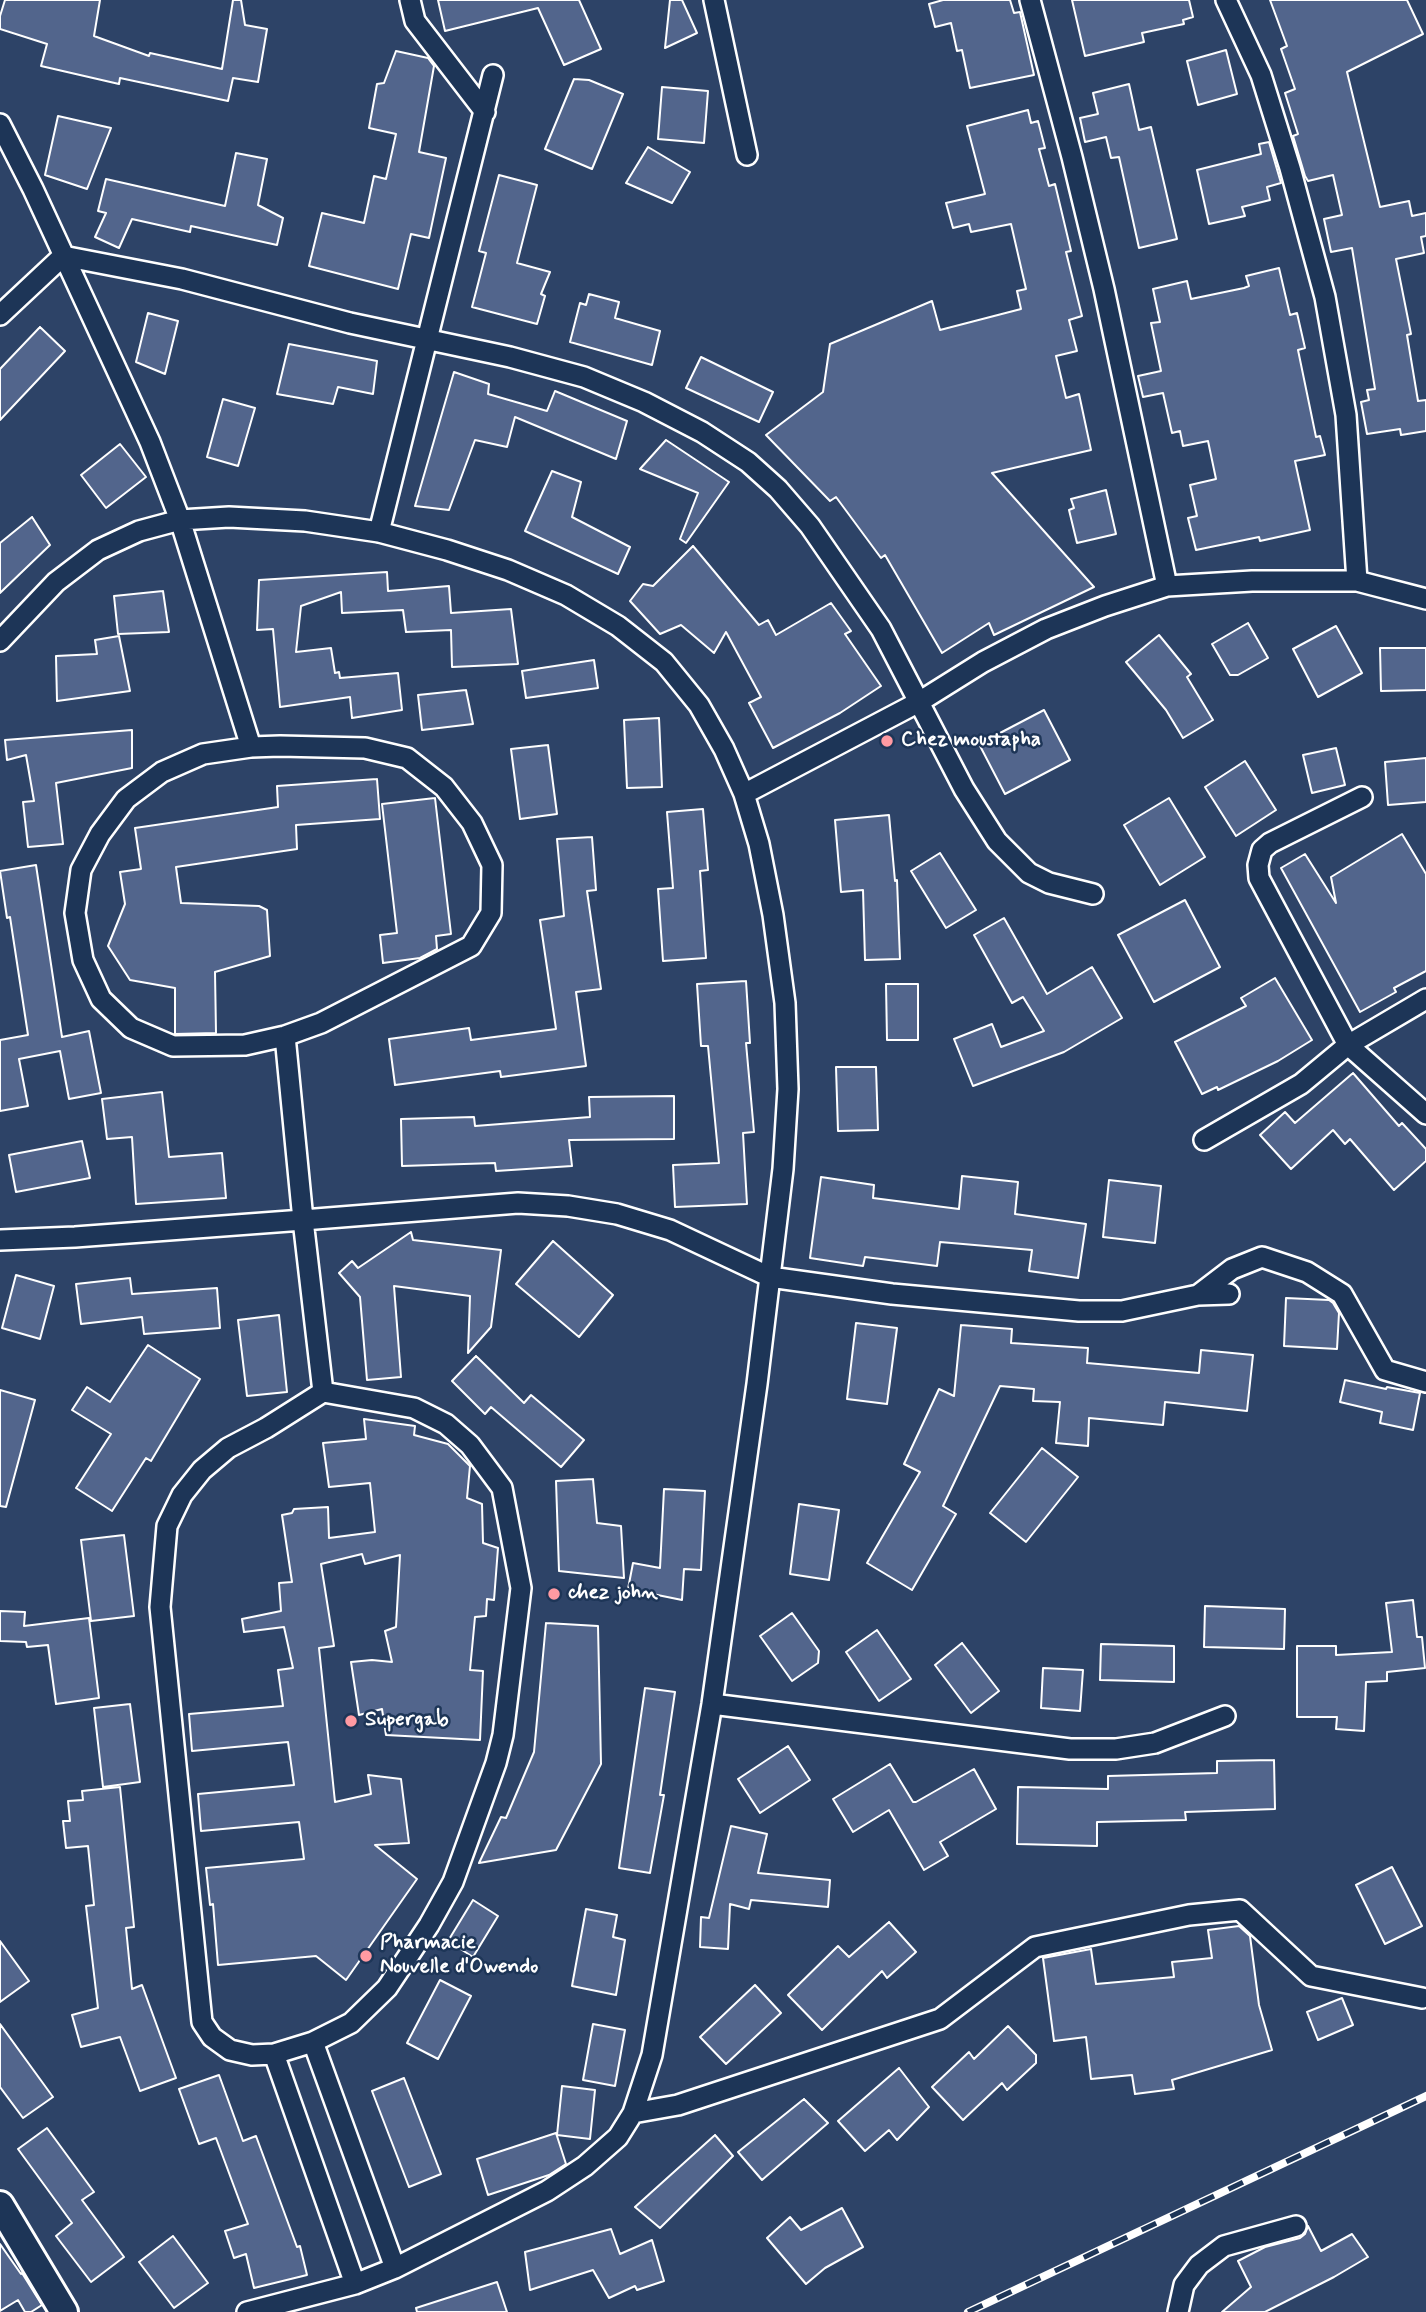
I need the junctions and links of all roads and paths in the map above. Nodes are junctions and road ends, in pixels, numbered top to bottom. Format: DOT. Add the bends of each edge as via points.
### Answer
graph roads {
  1 [pos="410,0"];
  2 [pos="714,0"];
  3 [pos="1030,0"];
  4 [pos="1226,0"];
  5 [pos="493,75"];
  6 [pos="485,112"];
  7 [pos="0,124"];
  8 [pos="747,155"];
  9 [pos="63,256"];
  10 [pos="0,315"];
  11 [pos="426,339"];
  12 [pos="180,520"];
  13 [pos="379,532"];
  14 [pos="1357,581"];
  15 [pos="1167,586"];
  16 [pos="1426,599"];
  17 [pos="0,641"];
  18 [pos="919,702"];
  19 [pos="251,747"];
  20 [pos="744,794"];
  21 [pos="1362,797"];
  22 [pos="1093,894"];
  23 [pos="1426,999"];
  24 [pos="285,1036"];
  25 [pos="1348,1045"];
  26 [pos="1426,1114"];
  27 [pos="1204,1140"];
  28 [pos="303,1220"];
  29 [pos="0,1240"];
  30 [pos="770,1277"];
  31 [pos="1229,1294"];
  32 [pos="1198,1296"];
  33 [pos="1426,1382"];
  34 [pos="323,1392"];
  35 [pos="712,1704"];
  36 [pos="1225,1716"];
  37 [pos="1422,1998"];
  38 [pos="313,2042"];
  39 [pos="274,2054"];
  40 [pos="633,2113"];
  41 [pos="0,2205"];
  42 [pos="1296,2226"];
  43 [pos="395,2268"];
  44 [pos="355,2284"];
  45 [pos="64,2312"];
  46 [pos="247,2312"];
  47 [pos="1178,2312"];
  1 -- 6 [label="street" via="415,21"];
  2 -- 8 [label="street"];
  3 -- 15 [label="street" via="1104,289"];
  4 -- 14 [label="street" via="1261,75 1325,297 1346,415"];
  5 -- 6 [label="street"];
  6 -- 11 [label="street"];
  7 -- 9 [label="street"];
  9 -- 10 [label="street"];
  9 -- 11 [label="street" via="182,279"];
  9 -- 12 [label="street"];
  11 -- 13 [label="street"];
  11 -- 18 [label="street" via="584,377 702,432 748,462 810,526 881,629"];
  12 -- 13 [label="street" via="305,521"];
  12 -- 17 [label="street" via="139,531 98,550 56,582"];
  12 -- 19 [label="street"];
  13 -- 20 [label="street" via="508,569 566,595 618,626 663,662 699,705"];
  14 -- 15 [label="street"];
  14 -- 16 [label="street"];
  15 -- 18 [label="street" via="1046,628"];
  18 -- 20 [label="street"];
  18 -- 22 [label="street" via="997,841 1029,873 1060,887"];
  19 -- 24 [label="street" via="204,754 162,772 125,799 81,870 75,914 83,960 102,999 131,1028 173,1046 245,1045"];
  19 -- 24 [label="street" via="365,748 407,758 444,787 472,823 492,865 491,913 471,946 321,1023"];
  20 -- 30 [label="street" via="773,915 785,1003 788,1088"];
  21 -- 25 [label="street" via="1270,843 1262,850 1258,865 1270,902"];
  23 -- 25 [label="street"];
  24 -- 28 [label="street"];
  25 -- 26 [label="street"];
  25 -- 27 [label="street" via="1301,1084"];
  28 -- 29 [label="street"];
  28 -- 30 [label="street" via="518,1203 569,1206 670,1230"];
  28 -- 34 [label="street"];
  30 -- 32 [label="street" via="892,1294 1079,1311 1122,1311"];
  30 -- 35 [label="street"];
  31 -- 32 [label="street"];
  32 -- 33 [label="street" via="1232,1269 1262,1256 1307,1272 1342,1294 1385,1370"];
  34 -- 38 [label="street" via="414,1408 446,1424 470,1445 502,1488 521,1588 503,1735 453,1882 387,1988 351,2023"];
  34 -- 39 [label="street" via="228,1448 182,1495 167,1526 160,1607 202,2022 212,2037 230,2050"];
  35 -- 36 [label="street" via="1070,1749 1116,1749 1155,1742"];
  35 -- 40 [label="street" via="652,2055"];
  37 -- 40 [label="street" via="1311,1976 1240,1910 1189,1915 1035,1947 940,2018 678,2105"];
  38 -- 39 [label="street"];
  38 -- 43 [label="street"];
  39 -- 44 [label="street"];
  40 -- 43 [label="street" via="618,2137 547,2191"];
  41 -- 45 [label="street"];
  42 -- 47 [label="street" via="1224,2246 1199,2265 1184,2285"];
  43 -- 44 [label="street"];
  44 -- 46 [label="street"];
}
